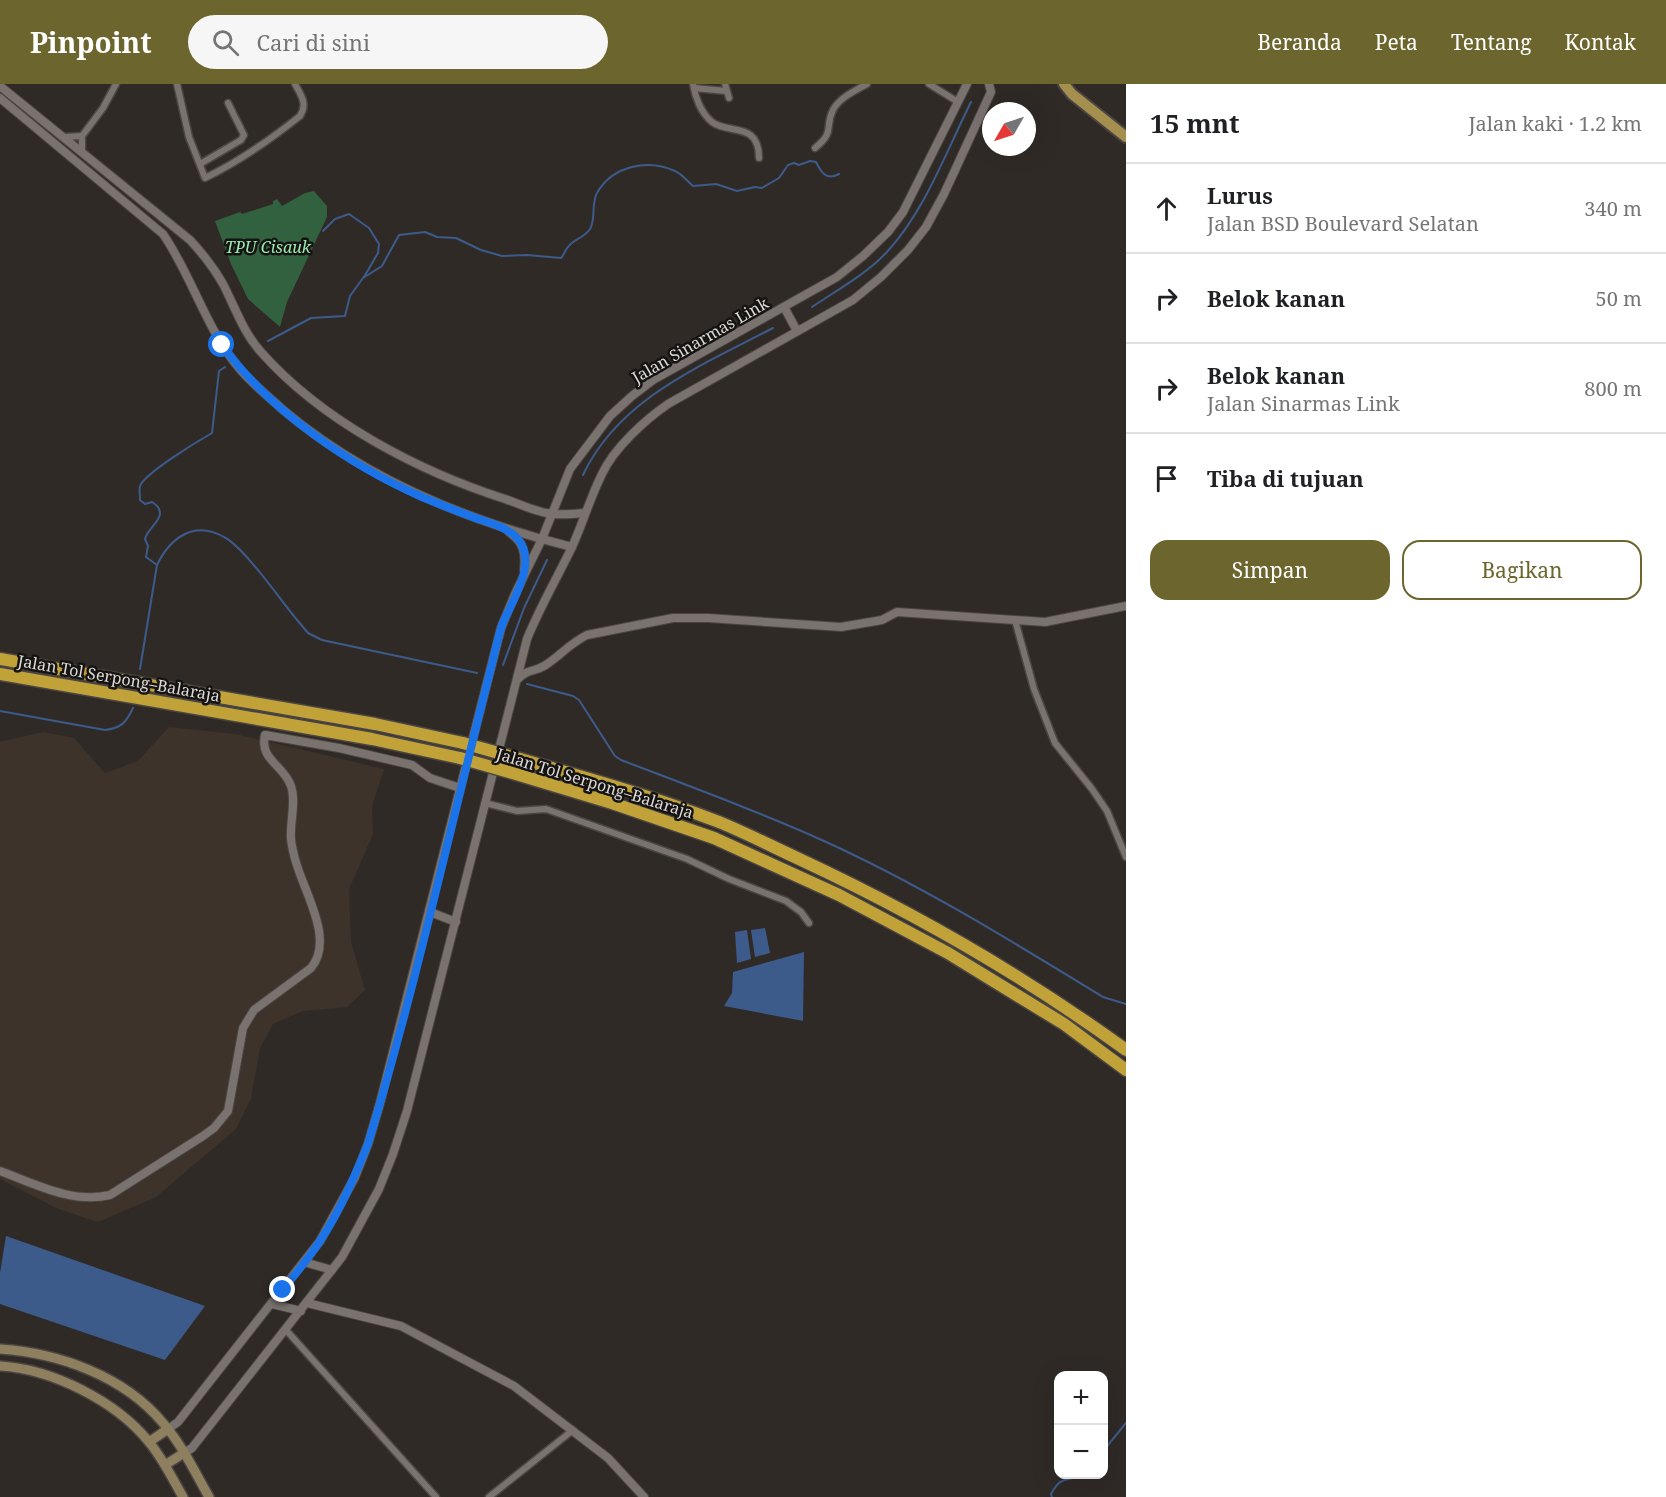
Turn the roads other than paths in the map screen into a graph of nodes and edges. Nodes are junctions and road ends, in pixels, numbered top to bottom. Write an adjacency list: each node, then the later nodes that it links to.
1 (116, 84): 15 (street)
2 (177, 84): 22 (street)
3 (295, 84): 22 (street)
4 (867, 84): 18 (street)
5 (929, 84): 13 (street)
6 (967, 84): 13 (street, Jalan Sinarmas Link)
7 (989, 84): 25 (street)
8 (1064, 84): 17 (main road)
9 (0, 86): 16 (street)
10 (693, 86): 11 (street); 20 (street)
11 (727, 91)
12 (0, 98): 23 (street)
13 (958, 102): 24 (street, Jalan Sinarmas Link)
14 (228, 103): 22 (street)
15 (82, 136): 16 (street); 19 (street)
16 (65, 137): 19 (street)
17 (1126, 137)
18 (815, 148)
19 (82, 150): 21 (street)
20 (759, 158)
21 (98, 164): 23 (street); 27 (street)
22 (200, 164)
23 (91, 173): 28 (street)
24 (784, 307): 25 (street, Jalan Sinarmas Link); 27 (street, Jalan Sinarmas Link)
25 (797, 331): 26 (street)
26 (585, 513): 27 (street); 30 (street)
27 (552, 514): 29 (street, Jalan Sinarmas Link)
28 (497, 525): 29 (street); 31 (street)
29 (542, 539): 30 (street); 31 (street, Jalan Sinarmas Link)
30 (572, 547): 36 (street)
31 (523, 578): 37 (street, Jalan Sinarmas Link)
32 (1126, 606): 33 (street)
33 (1015, 620): 36 (street); 39 (street)
34 (0, 659): 43 (highway, Jalan Tol Serpong–Balaraja, bridge)
35 (0, 674): 44 (highway, Jalan Tol Serpong–Balaraja, bridge)
36 (516, 681): 38 (street)
37 (460, 788): 40 (street, Jalan Sinarmas Link); 45 (street)
38 (485, 803): 41 (street); 42 (street)
39 (1126, 856)
40 (430, 912): 41 (street); 46 (street, Jalan Sinarmas Link)
41 (456, 922): 47 (street)
42 (809, 923)
43 (1126, 1050)
44 (1126, 1070)
45 (0, 1171)
46 (304, 1262): 47 (street); 49 (street, Jalan Sinarmas Link)
47 (332, 1270): 48 (street)
48 (307, 1303): 50 (street); 55 (street)
49 (272, 1304): 50 (street); 54 (street, Jalan Sinarmas Link)
50 (301, 1311): 51 (street)
51 (286, 1330): 57 (street); 61 (street)
52 (0, 1349): 54 (main road)
53 (0, 1366): 56 (main road)
54 (168, 1429): 56 (main road); 57 (main road)
55 (573, 1430): 62 (street); 63 (street)
56 (149, 1442): 58 (main road)
57 (184, 1453): 58 (main road); 60 (main road)
58 (165, 1465): 59 (main road)
59 (183, 1497)
60 (209, 1497)
61 (436, 1497)
62 (489, 1497)
63 (644, 1497)

